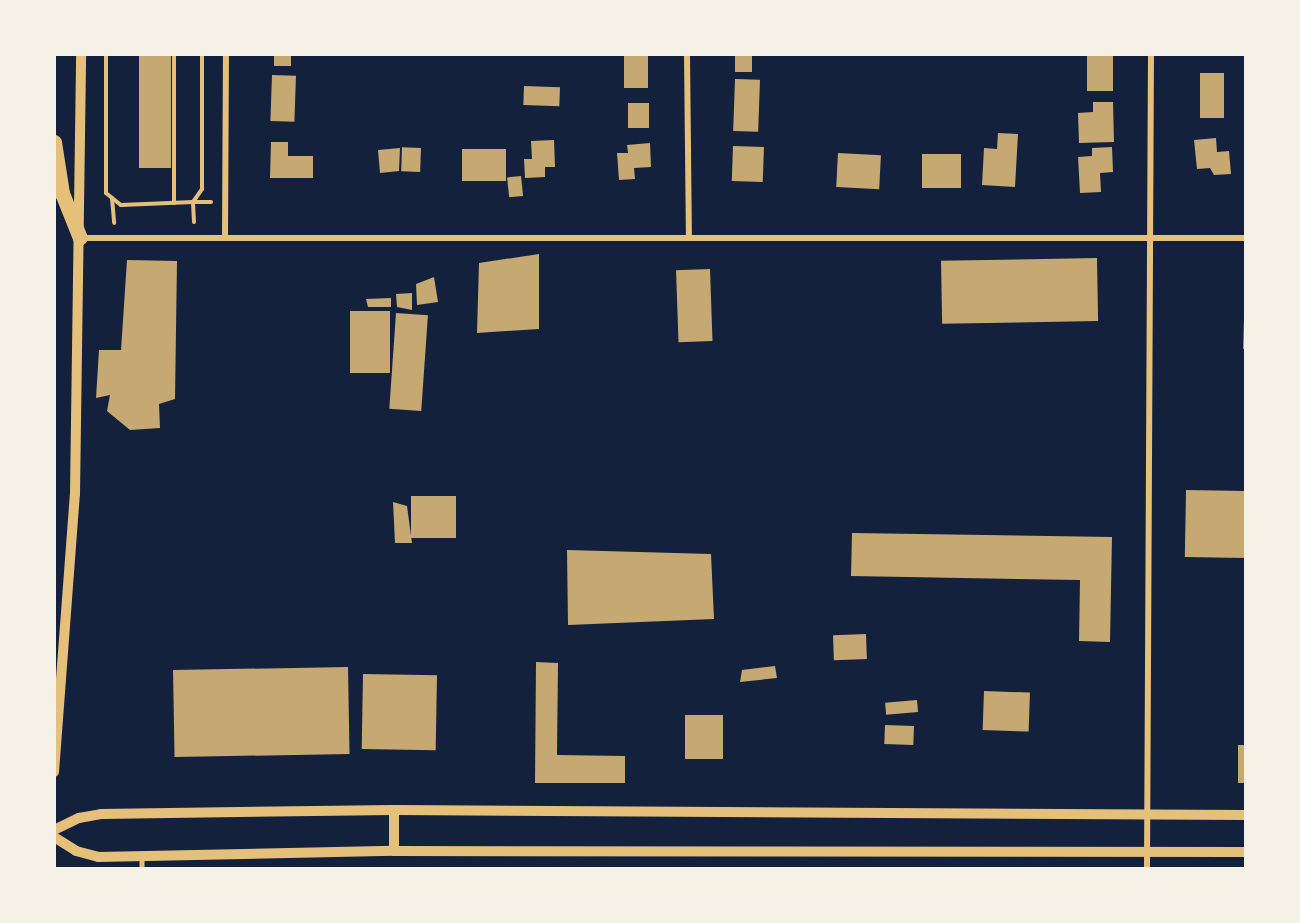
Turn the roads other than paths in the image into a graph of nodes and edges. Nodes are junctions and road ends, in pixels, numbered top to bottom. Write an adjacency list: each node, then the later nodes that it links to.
1 (81, 54): 6 (street)
2 (225, 54): 7 (street)
3 (687, 54): 8 (street)
4 (1151, 54): 9 (street)
5 (54, 142): 6 (main road)
6 (80, 238): 7 (street); 11 (street)
7 (225, 238): 8 (street)
8 (689, 238): 9 (street)
9 (1150, 238): 10 (street); 13 (street)
10 (1246, 238)
11 (54, 772)
12 (394, 810): 13 (street); 15 (street); 17 (street)
13 (1148, 814): 14 (street); 18 (street)
14 (1246, 815)
15 (54, 830)
16 (54, 837): 20 (street)
17 (394, 851): 18 (street); 20 (street)
18 (1147, 852): 19 (street); 22 (street)
19 (1246, 852)
20 (142, 856): 21 (lane)
21 (142, 869)
22 (1147, 869)

